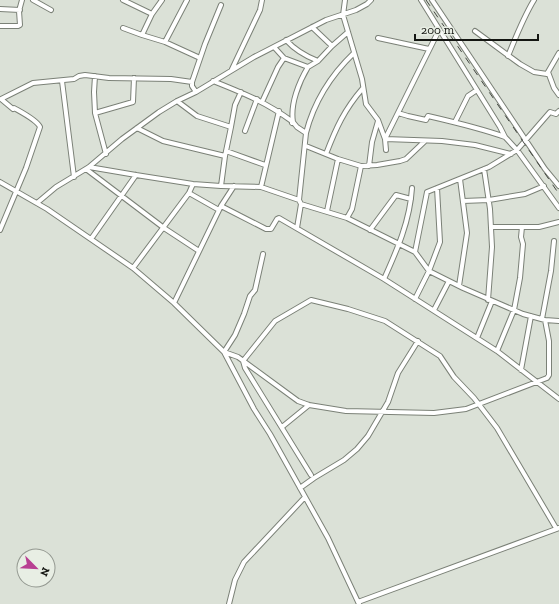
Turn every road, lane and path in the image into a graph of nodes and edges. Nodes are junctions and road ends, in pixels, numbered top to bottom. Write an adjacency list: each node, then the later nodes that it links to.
1 (22, 0): 14 (street)
2 (33, 0): 15 (street)
3 (123, 0): 16 (street)
4 (162, 0): 16 (street)
5 (187, 0): 27 (street)
6 (262, 0): 38 (street)
7 (345, 0): 17 (street)
8 (371, 0): 17 (street)
9 (421, 0): 21 (street)
10 (432, 0): 67 (street)
11 (534, 0): 33 (street)
12 (221, 5): 34 (street)
13 (0, 9): 14 (street)
14 (20, 10): 18 (street)
15 (51, 10)
16 (152, 14): 24 (street)
17 (344, 15): 19 (street); 23 (street)
18 (0, 26)
19 (312, 27): 26 (street); 28 (street)
20 (122, 28): 24 (street)
21 (439, 30): 30 (street); 46 (street)
22 (475, 31): 33 (street)
23 (348, 32): 28 (street); 31 (street)
24 (142, 35): 27 (street)
25 (378, 38): 30 (street)
26 (286, 40): 29 (street); 36 (street)
27 (166, 42): 34 (street)
28 (332, 46): 36 (street)
29 (274, 47): 35 (street); 38 (street)
30 (429, 49): 57 (street)
31 (354, 53): 45 (street); 64 (street)
32 (559, 53): 39 (street)
33 (508, 56): 39 (street)
34 (200, 58): 44 (street)
35 (284, 58): 37 (street); 53 (street)
36 (318, 61): 37 (street)
37 (308, 67): 59 (street)
38 (232, 69): 43 (street)
39 (548, 72): 49 (street)
40 (95, 76): 41 (street); 42 (street); 56 (street)
41 (134, 78): 44 (street); 56 (street)
42 (62, 81): 50 (street); 84 (street)
43 (213, 81): 47 (street); 48 (street)
44 (192, 82): 47 (street)
45 (363, 88): 58 (street); 74 (street)
46 (477, 90): 60 (street); 65 (street)
47 (196, 92): 52 (street)
48 (241, 92): 51 (street); 61 (street)
49 (559, 95)
50 (1, 99): 95 (street)
51 (256, 99): 53 (street); 63 (street)
52 (177, 101): 61 (street); 62 (street)
53 (262, 102): 54 (street)
54 (278, 111): 59 (street); 78 (street)
55 (558, 112): 67 (street)
56 (95, 113): 73 (street)
57 (398, 113): 60 (street); 66 (street)
58 (378, 120): 66 (street); 80 (street)
59 (292, 122): 64 (street)
60 (455, 122): 65 (street)
61 (231, 127): 72 (street)
62 (137, 128): 73 (street); 76 (street)
63 (245, 131)
64 (306, 133): 69 (street)
65 (505, 137): 71 (street)
66 (385, 139): 68 (street); 70 (street)
67 (526, 140): 71 (street); 87 (street)
68 (425, 141): 75 (street); 80 (street)
69 (306, 146): 74 (street); 101 (street)
70 (386, 150)
71 (517, 150): 75 (street); 91 (street)
72 (226, 151): 76 (street); 78 (street)
73 (106, 154): 81 (street)
74 (326, 154): 77 (street)
75 (511, 154): 82 (street)
76 (225, 156): 89 (street)
77 (338, 159): 79 (street); 105 (street)
78 (265, 165): 92 (street)
79 (361, 166): 80 (street); 106 (street)
80 (369, 166)
81 (88, 168): 83 (street); 84 (street); 97 (street)
82 (484, 169): 85 (street); 99 (street)
83 (136, 175): 88 (street); 97 (street)
84 (74, 176): 102 (street)
85 (460, 179): 94 (street); 100 (street)
86 (0, 182): 95 (street)
87 (558, 183)
88 (193, 184): 89 (street); 96 (street)
89 (221, 186): 90 (street)
90 (234, 186): 92 (street); 103 (street)
91 (544, 186): 99 (street); 104 (street)
92 (261, 187): 101 (street)
93 (412, 188): 98 (street)
94 (437, 188): 118 (street); 121 (street)
95 (17, 191): 102 (street); 112 (street)
96 (189, 193): 103 (street); 110 (street)
97 (121, 196): 110 (street); 114 (street)
98 (411, 198): 113 (street); 116 (street)
99 (489, 200): 100 (street); 108 (street)
100 (463, 201): 124 (street)
101 (300, 202): 105 (street); 111 (street)
102 (37, 203): 114 (street)
103 (220, 208): 111 (street); 117 (street)
104 (559, 208)
105 (327, 211): 106 (street)
106 (348, 218): 113 (street)
107 (559, 222): 109 (street)
108 (491, 227): 109 (street); 126 (street)
109 (522, 227): 129 (street)
110 (164, 228): 117 (street); 120 (street)
111 (297, 228): 122 (street)
112 (0, 230)
113 (370, 230): 116 (street)
114 (91, 239): 120 (street)
115 (554, 241): 131 (street)
116 (400, 244): 118 (street); 122 (street)
117 (199, 251): 127 (street)
118 (415, 252): 121 (street)
119 (264, 254): 136 (street)
120 (134, 268): 127 (street)
121 (430, 271): 123 (street); 125 (street)
122 (384, 279): 125 (street)
123 (449, 281): 124 (street); 128 (street)
124 (459, 286): 126 (street)
125 (415, 299): 128 (street)
126 (490, 300): 129 (street); 133 (street)
127 (174, 303): 136 (street)
128 (434, 310): 133 (street)
129 (514, 310): 130 (street); 135 (street)
130 (532, 316): 131 (street); 138 (street)
131 (544, 320): 132 (street); 139 (street)
132 (559, 321)
133 (477, 338): 135 (street)
134 (418, 341): 137 (street); 141 (street); 143 (street)
135 (497, 351): 138 (street)
136 (224, 352): 137 (street); 146 (street)
137 (243, 361): 142 (street); 144 (street)
138 (521, 370): 139 (street)
139 (537, 382): 140 (street); 141 (street)
140 (559, 399)
141 (479, 404): 143 (street); 148 (street)
142 (309, 405): 143 (street); 144 (street)
143 (382, 412): 146 (street)
144 (282, 426): 145 (street)
145 (311, 475)
146 (300, 488): 147 (street)
147 (305, 497): 149 (street); 150 (street)
148 (558, 528): 149 (street)
149 (358, 603)
150 (229, 604)

